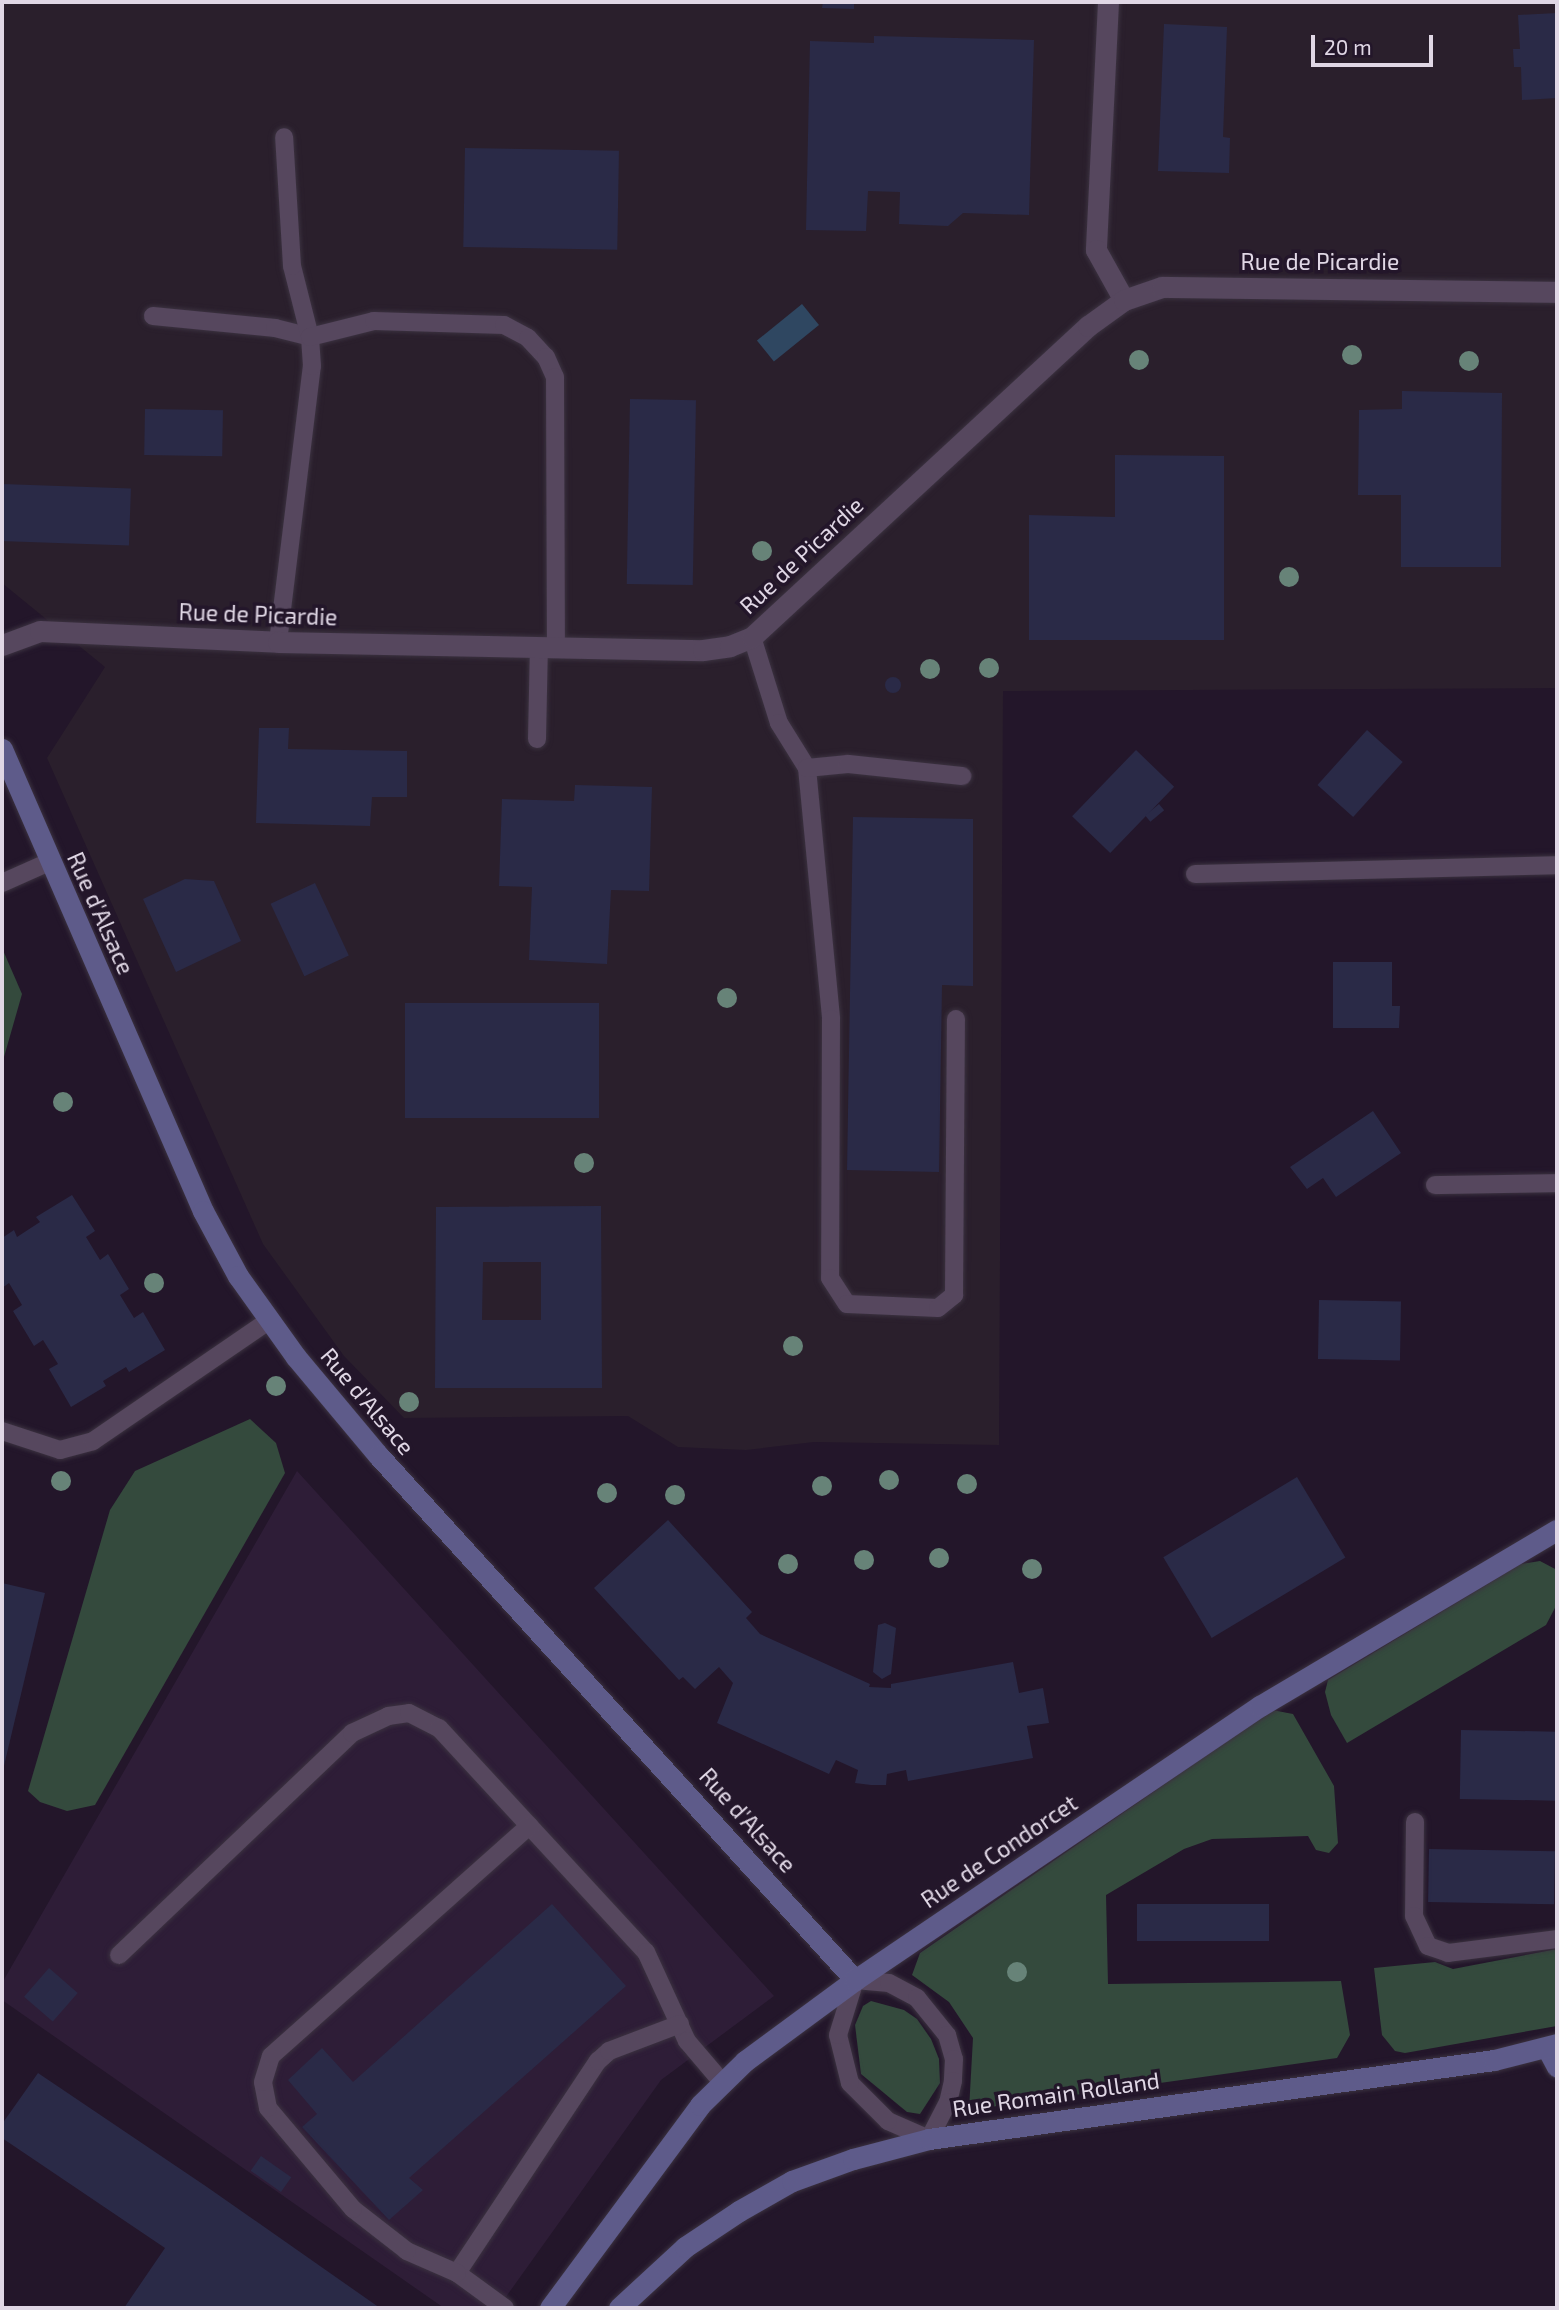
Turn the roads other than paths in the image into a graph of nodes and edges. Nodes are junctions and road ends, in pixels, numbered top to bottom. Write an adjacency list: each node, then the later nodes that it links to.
1 (1108, 2): 4 (street)
2 (284, 137): 6 (lane)
3 (1557, 292): 4 (street, Rue de Picardie)
4 (1124, 300): 7 (street, Rue de Picardie)
5 (153, 316): 6 (lane)
6 (310, 337): 8 (lane); 10 (lane)
7 (752, 637): 10 (street, Rue de Picardie); 13 (lane)
8 (278, 642): 9 (street, Rue de Picardie); 10 (street, Rue de Picardie)
9 (2, 645)
10 (548, 647): 11 (lane)
11 (537, 739)
12 (2, 748): 15 (street, Rue d'Alsace)
13 (807, 768): 14 (lane); 19 (lane)
14 (962, 776)
15 (50, 862): 18 (lane); 22 (street, Rue d'Alsace)
16 (1557, 865): 17 (lane)
17 (1195, 874)
18 (2, 883)
19 (956, 1019)
20 (1557, 1183): 21 (lane)
21 (1436, 1185)
22 (270, 1320): 23 (lane); 29 (street, Rue d'Alsace)
23 (2, 1431)
24 (1557, 1530): 29 (street, Rue de Condorcet)
25 (1415, 1822): 27 (lane)
26 (529, 1826): 28 (lane); 30 (lane); 35 (lane)
27 (1557, 1939)
28 (118, 1955)
29 (855, 1980): 33 (street, Rue de Condorcet); 34 (lane); 34 (lane)
30 (680, 2024): 33 (lane); 35 (lane)
31 (1552, 2046): 32 (street, Rue Romain Rolland); 34 (street, Rue Romain Rolland)
32 (1557, 2067)
33 (721, 2081): 37 (street, Rue de Condorcet)
34 (929, 2140): 38 (street, Rue Romain Rolland)
35 (457, 2273): 36 (lane)
36 (505, 2308)
37 (551, 2308)
38 (619, 2308)

